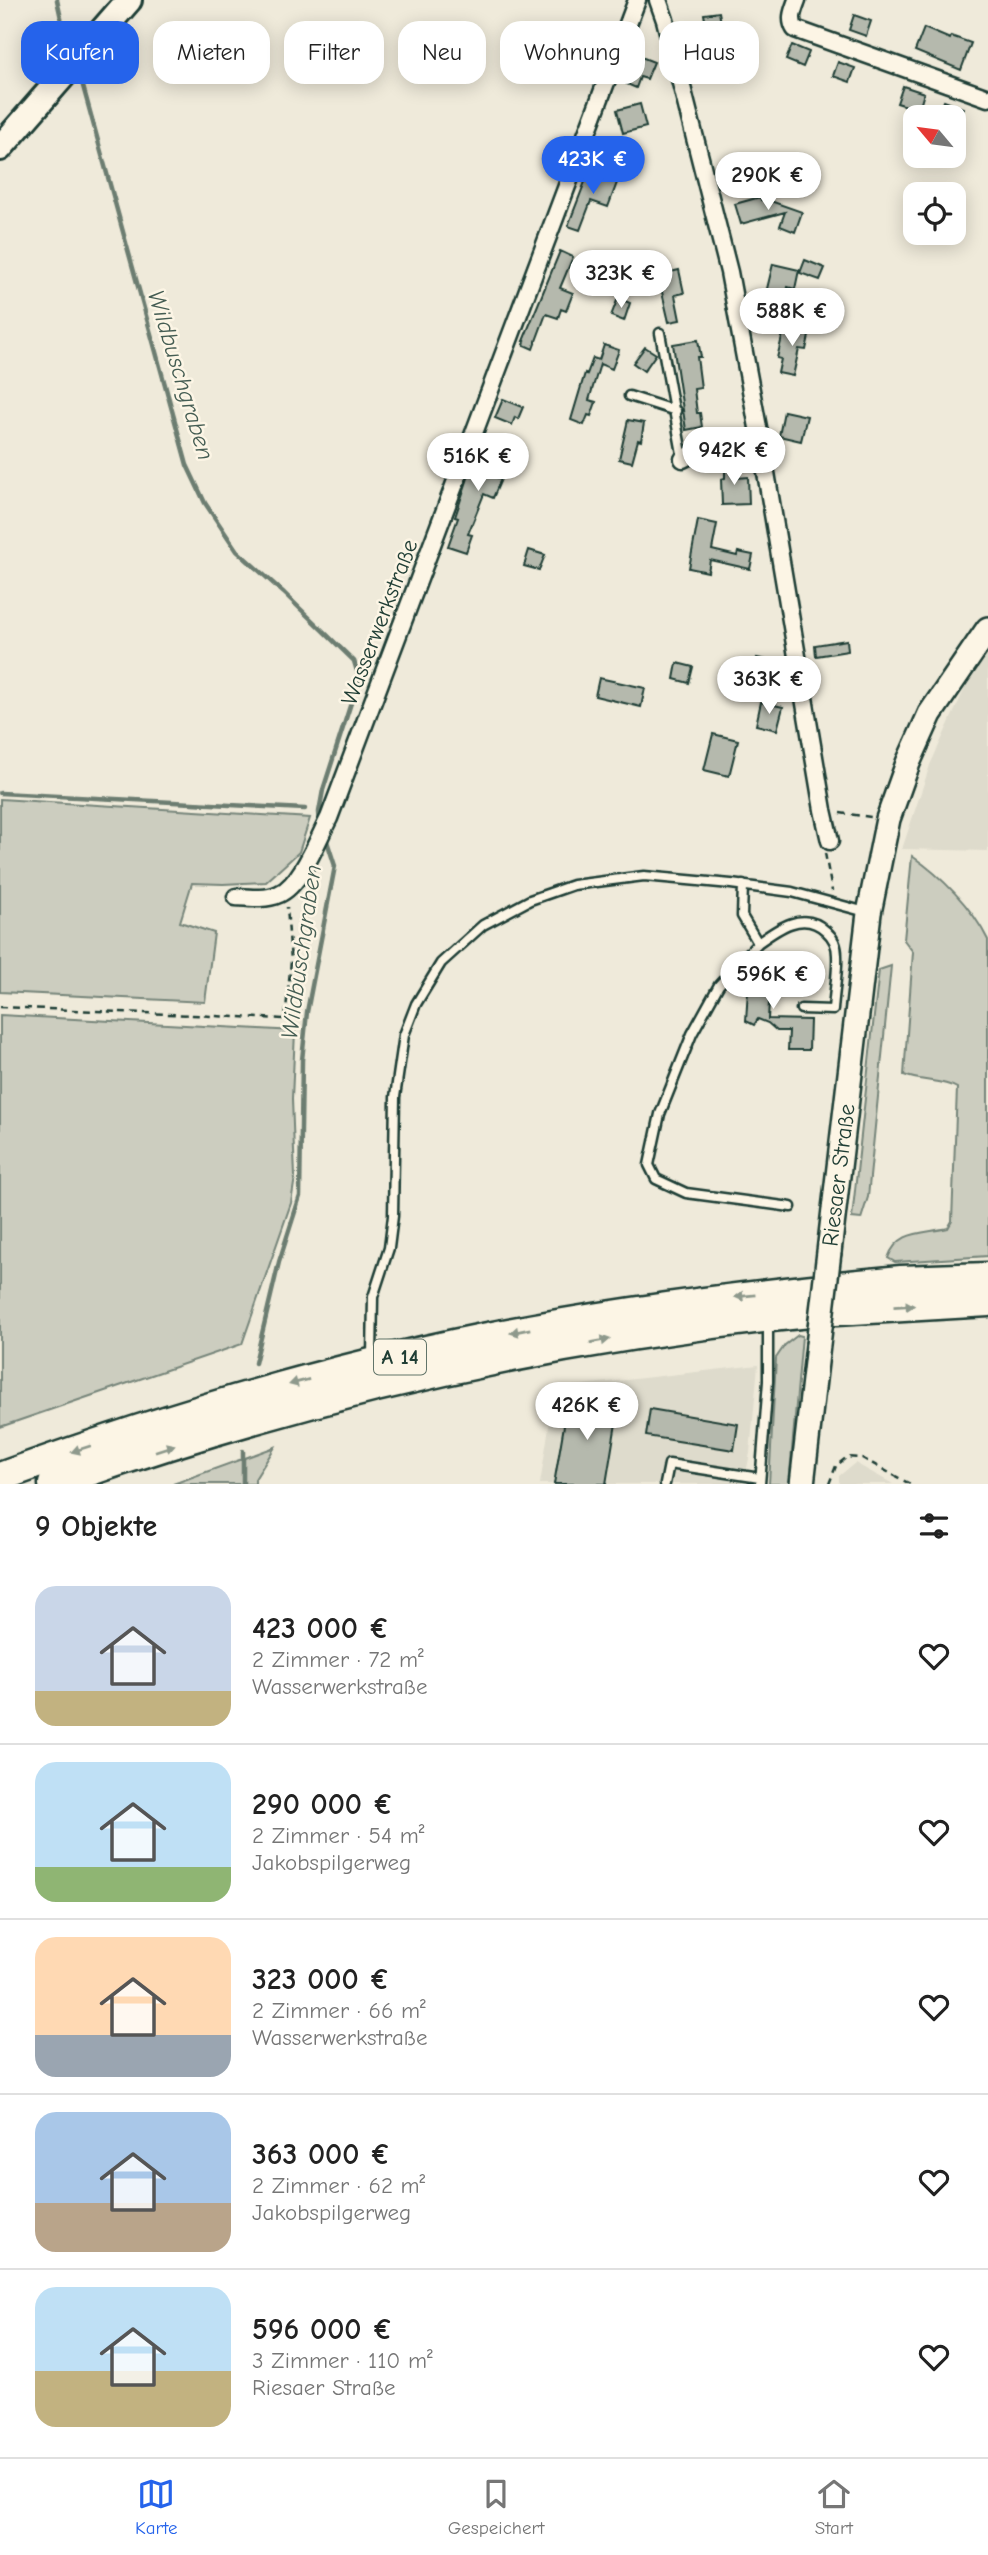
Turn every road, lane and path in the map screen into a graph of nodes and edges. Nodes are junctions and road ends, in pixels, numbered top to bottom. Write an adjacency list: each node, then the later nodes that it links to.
1 (129, 0): 6 (main road)
2 (638, 0): 17 (street, Wasserwerkstraße)
3 (657, 0): 10 (street)
4 (797, 0): 5 (street)
5 (988, 97)
6 (0, 148)
7 (660, 333): 9 (lane)
8 (629, 396): 9 (lane)
9 (676, 411): 11 (lane)
10 (762, 449): 11 (street); 13 (street)
11 (683, 459)
12 (988, 629): 14 (main road, Riesaer Straße)
13 (822, 810): 14 (path); 15 (street)
14 (888, 819): 20 (main road, Riesaer Straße)
15 (830, 841): 19 (path)
16 (743, 885): 19 (lane); 21 (lane); 29 (lane)
17 (288, 890): 18 (street); 22 (path)
18 (236, 897)
19 (833, 903): 20 (lane)
20 (869, 913): 34 (main road, Riesaer Straße, bridge)
21 (758, 943): 23 (lane); 24 (lane)
22 (0, 1007)
23 (801, 1009)
24 (791, 1208)
25 (988, 1277): 26 (highway, A 14)
26 (824, 1300): 27 (highway, A 14, one-way to 27); 28 (highway, A 14); 29 (highway, A 14, one-way to 29)
27 (988, 1302)
28 (768, 1317): 31 (lane); 32 (highway, A 14, one-way to 28)
29 (372, 1363): 30 (highway, A 14, one-way to 30)
30 (0, 1477)
31 (760, 1481): 33 (lane)
32 (53, 1484)
33 (665, 1484)
34 (802, 1484)
35 (829, 1484): 36 (path)
36 (910, 1484)

